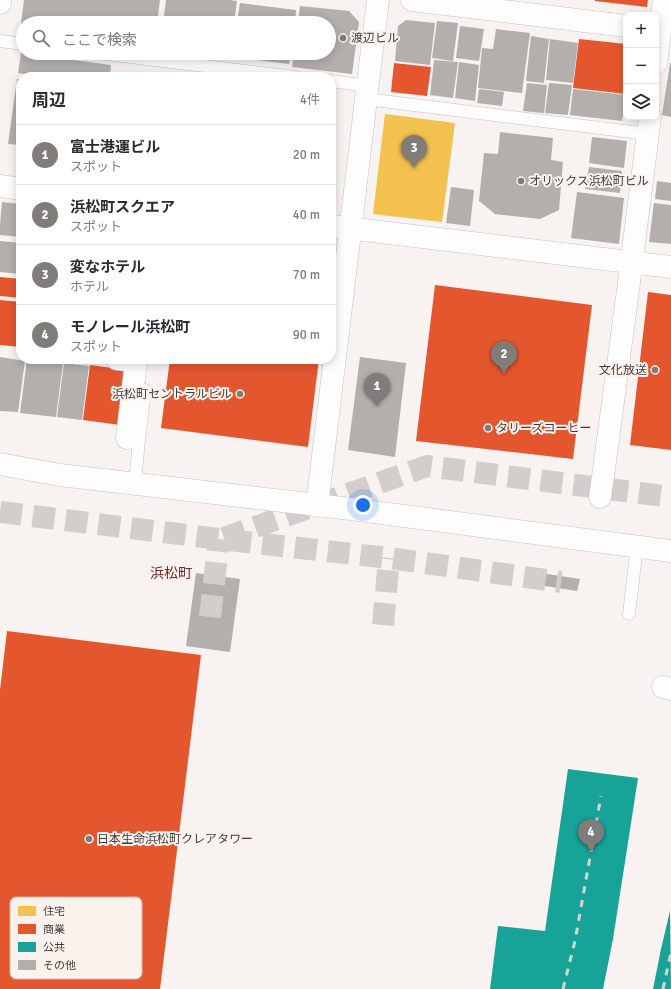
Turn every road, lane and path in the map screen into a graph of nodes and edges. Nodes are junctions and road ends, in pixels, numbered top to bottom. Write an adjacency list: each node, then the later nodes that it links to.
1 (0, 0): 5 (street)
2 (378, 0): 14 (street)
3 (412, 0): 6 (street)
4 (664, 0): 7 (street)
5 (0, 3)
6 (623, 26)
7 (662, 31): 10 (street)
8 (0, 41): 9 (lane)
9 (16, 43)
10 (659, 48)
11 (155, 60): 12 (lane)
12 (255, 72)
13 (336, 83): 14 (lane)
14 (366, 92): 15 (lane); 18 (street)
15 (648, 125): 19 (street)
16 (0, 186): 17 (street)
17 (16, 188)
18 (340, 227): 19 (street); 21 (street)
19 (632, 262): 20 (street); 30 (street)
20 (671, 267)
21 (336, 312)
22 (136, 364): 25 (street)
23 (331, 364): 31 (street)
24 (145, 390): 29 (lane)
25 (127, 438)
26 (0, 464): 27 (street)
27 (60, 475): 28 (street); 29 (street)
28 (0, 476)
29 (135, 484): 31 (street)
30 (600, 497)
31 (317, 506): 32 (street)
32 (637, 546): 33 (street); 34 (lane)
33 (671, 551)
34 (629, 614)

